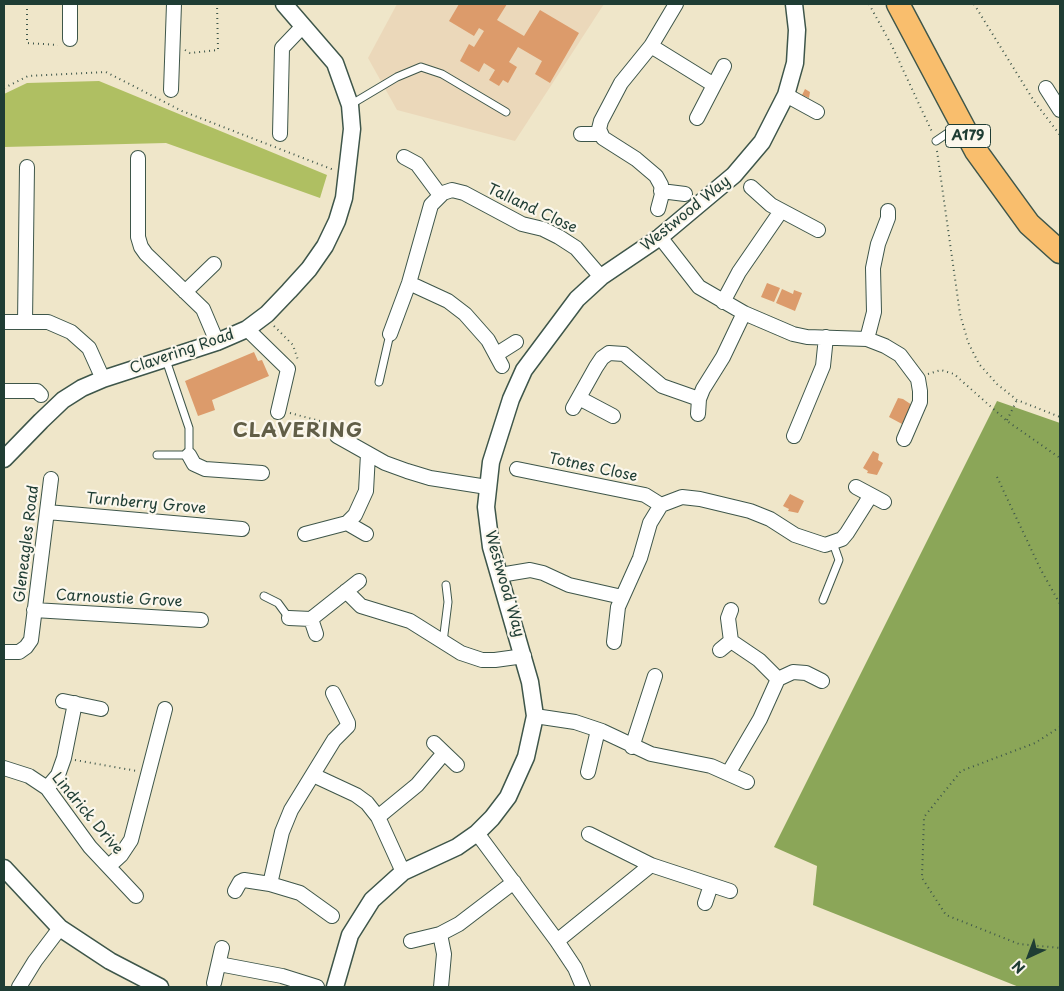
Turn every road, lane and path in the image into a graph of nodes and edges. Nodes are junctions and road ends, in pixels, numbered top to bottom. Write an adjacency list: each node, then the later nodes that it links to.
1 (27, 4): 14 (path)
2 (70, 4): 12 (street)
3 (174, 4): 13 (street)
4 (217, 4): 13 (path)
5 (284, 4): 11 (street, Clavering Road)
6 (676, 4): 15 (street)
7 (794, 4): 21 (street, Westwood Way)
8 (869, 4): 32 (path)
9 (898, 4): 27 (highway, A179)
10 (974, 4): 31 (path)
11 (302, 26): 22 (street, Clavering Road); 28 (street)
12 (70, 39)
13 (178, 44): 20 (street)
14 (57, 45)
15 (651, 46): 17 (street); 30 (street)
16 (724, 66): 17 (street)
17 (714, 85): 26 (street)
18 (4, 88): 36 (path)
19 (1046, 88): 23 (street)
20 (171, 90)
21 (786, 95): 25 (street); 45 (street, Westwood Way)
22 (350, 105): 24 (lane); 36 (street, Clavering Road)
23 (1060, 110)
24 (506, 112)
25 (818, 112)
26 (697, 118)
27 (961, 124): 32 (lane); 46 (highway, A179)
28 (280, 134)
29 (581, 134): 30 (street)
30 (600, 134): 38 (street)
31 (1060, 135)
32 (936, 141): 68 (path)
33 (404, 157): 40 (street)
34 (138, 158): 50 (street)
35 (27, 167): 54 (street)
36 (347, 176): 55 (street, Clavering Road)
37 (751, 187): 42 (street)
38 (661, 191): 39 (street); 41 (street)
39 (685, 194)
40 (440, 196): 48 (street, Talland Close); 49 (street)
41 (658, 209)
42 (781, 211): 44 (street); 51 (street)
43 (888, 211): 58 (street)
44 (818, 230)
45 (660, 237): 48 (street, Westwood Way); 51 (street)
46 (1060, 252)
47 (214, 264): 50 (street)
48 (601, 277): 86 (street, Westwood Way)
49 (409, 283): 56 (street); 60 (street)
50 (185, 292): 59 (street)
51 (723, 302): 52 (street)
52 (744, 314): 57 (street); 67 (street)
53 (4, 322): 54 (street)
54 (25, 322): 63 (street)
55 (247, 329): 59 (street, Clavering Road); 69 (street)
56 (390, 334): 64 (lane)
57 (826, 337): 58 (street); 75 (street)
58 (867, 339): 62 (street)
59 (217, 342): 61 (street, Clavering Road)
60 (516, 342)
61 (166, 360): 63 (street, Clavering Road); 79 (lane)
62 (918, 379): 73 (path); 76 (street)
63 (103, 380): 81 (street, Clavering Road)
64 (379, 382)
65 (4, 391): 66 (street)
66 (42, 395)
67 (699, 399): 70 (street); 71 (street)
68 (1017, 400): 72 (path); 73 (path)
69 (278, 412)
70 (698, 414)
71 (613, 416)
72 (1060, 417)
73 (1007, 421): 80 (path)
74 (337, 436): 77 (street)
75 (794, 436)
76 (904, 439)
77 (368, 454): 86 (street); 92 (street)
78 (157, 455): 79 (lane)
79 (189, 455): 83 (street)
80 (1060, 458)
81 (4, 460)
82 (516, 468): 90 (street, Totnes Close)
83 (262, 473)
84 (997, 477): 104 (path)
85 (51, 478): 91 (street, Gleneagles Road)
86 (487, 487): 97 (street, Westwood Way)
87 (856, 487): 88 (street)
88 (870, 494): 89 (street); 96 (street)
89 (884, 502)
90 (661, 505): 96 (street); 102 (street)
91 (47, 512): 93 (street, Turnberry Grove); 105 (street, Gleneagles Road)
92 (347, 523): 94 (street); 95 (street)
93 (242, 529)
94 (305, 534)
95 (366, 534)
96 (833, 543): 103 (lane)
97 (500, 575): 102 (street); 116 (street, Westwood Way)
98 (359, 581): 100 (street)
99 (446, 585): 112 (lane)
100 (346, 591): 108 (street); 112 (street)
101 (264, 596): 107 (lane)
102 (622, 597): 113 (street)
103 (823, 600)
104 (1060, 604)
105 (34, 610): 109 (street, Carnoustie Grove); 115 (street, Gleneagles Road)
106 (731, 610): 111 (street)
107 (289, 618): 108 (street)
108 (311, 619): 110 (street)
109 (201, 620)
110 (316, 634)
111 (731, 641): 114 (street); 118 (street)
112 (443, 642): 116 (street)
113 (614, 642)
114 (720, 650)
115 (4, 652)
116 (524, 656): 123 (street, Westwood Way)
117 (655, 676): 127 (street)
118 (778, 679): 119 (street); 134 (street)
119 (822, 681)
120 (333, 693): 135 (street)
121 (101, 709): 137 (street)
122 (166, 709): 142 (street)
123 (535, 716): 125 (street); 139 (street, Westwood Way)
124 (1060, 728): 158 (path)
125 (598, 730): 127 (street); 133 (street)
126 (434, 743): 128 (street)
127 (632, 747): 134 (street)
128 (444, 753): 130 (street); 138 (street)
129 (69, 758): 132 (path)
130 (457, 765)
131 (4, 768): 137 (street, Lindrick Drive)
132 (139, 771)
133 (588, 772)
134 (729, 772): 136 (street)
135 (312, 775): 138 (street); 146 (street)
136 (747, 782)
137 (47, 788): 142 (street, Lindrick Drive)
138 (378, 817): 144 (street)
139 (477, 833): 144 (street, Westwood Way); 145 (street)
140 (589, 834): 141 (street)
141 (651, 865): 147 (street); 156 (street)
142 (108, 866): 150 (street, Lindrick Drive)
143 (4, 868): 153 (street)
144 (403, 872): 164 (street, Westwood Way)
145 (514, 882): 154 (street); 156 (street)
146 (270, 884): 148 (street); 152 (street)
147 (711, 885): 149 (street); 151 (street)
148 (235, 891)
149 (730, 891)
150 (136, 896)
151 (705, 903)
152 (332, 916)
153 (60, 928): 161 (street); 162 (street)
154 (440, 934): 155 (street); 165 (street)
155 (411, 941)
156 (557, 941): 166 (street)
157 (222, 948): 159 (street)
158 (1060, 948)
159 (219, 964): 160 (street); 163 (street)
160 (214, 983)
161 (18, 987)
162 (160, 987)
163 (317, 987)
164 (335, 987)
165 (441, 987)
166 (583, 987)

